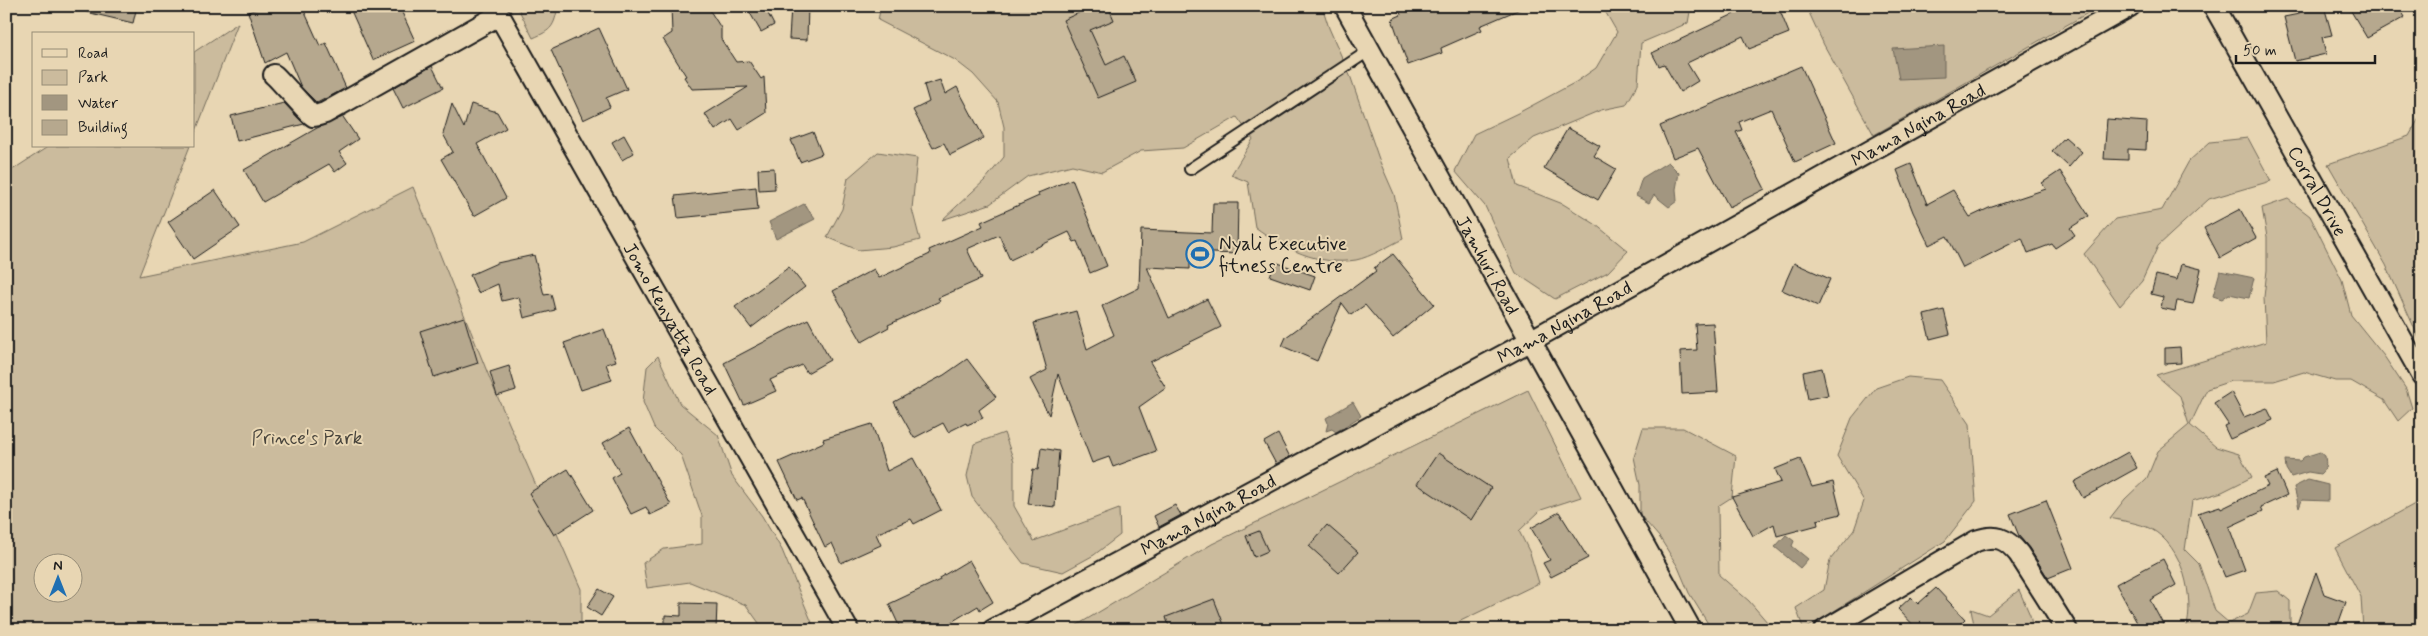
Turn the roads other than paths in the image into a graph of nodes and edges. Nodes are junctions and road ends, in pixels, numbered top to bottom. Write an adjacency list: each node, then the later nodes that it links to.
1 (1345, 6): 5 (street, Jamhuri Road)
2 (2130, 6): 8 (street, Mama Ngina Road)
3 (2214, 6): 9 (street, Corral Drive)
4 (496, 11): 6 (street); 10 (street, Jomo Kenyatta Road)
5 (1370, 50): 7 (lane); 8 (street, Jamhuri Road)
6 (274, 75)
7 (1190, 169)
8 (1530, 341): 11 (street, Mama Ngina Road); 12 (street, Jamhuri Road)
9 (2422, 375)
10 (848, 630)
11 (994, 630)
12 (1691, 630)
13 (1825, 630): 14 (street)
14 (2067, 630)

